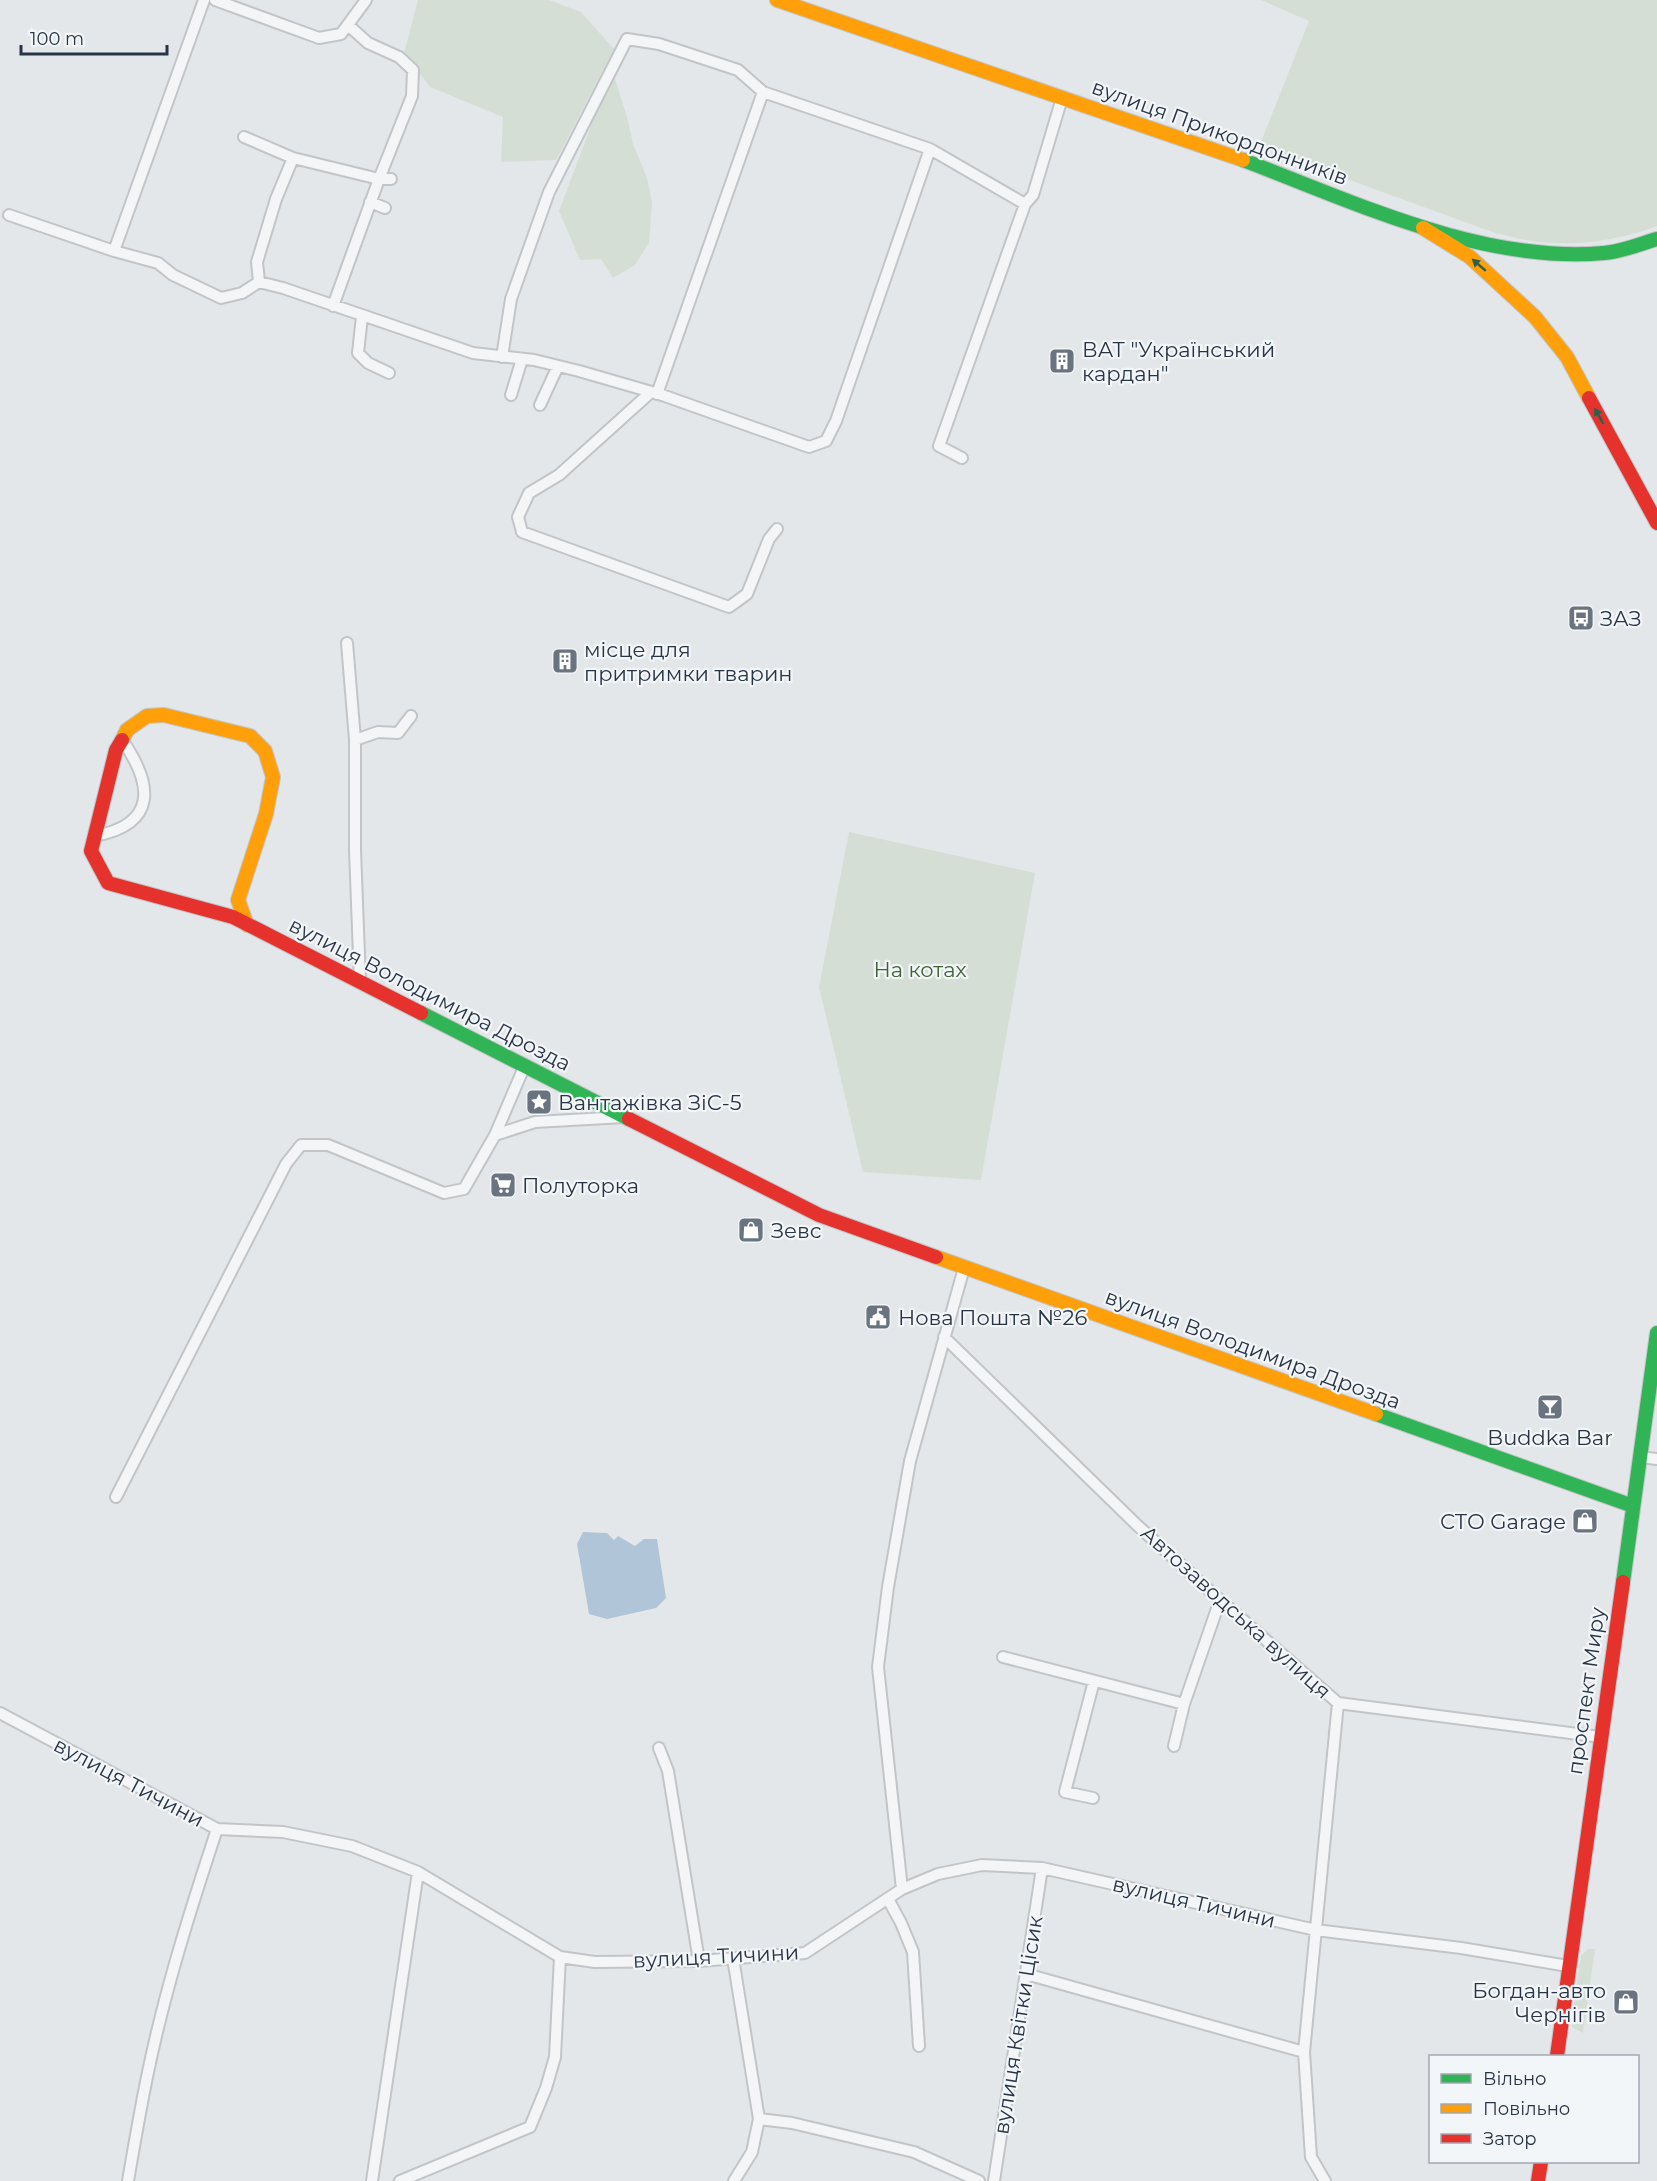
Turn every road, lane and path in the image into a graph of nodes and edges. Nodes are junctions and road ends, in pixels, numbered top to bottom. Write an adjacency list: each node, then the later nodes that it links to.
1 (204, 0): 19 (street)
2 (214, 0): 5 (street)
3 (366, 0): 5 (street)
4 (777, 0): 7 (street, вулиця Прикордонників)
5 (348, 25): 11 (street)
6 (763, 92): 9 (street); 23 (street); 27 (street)
7 (1062, 98): 14 (street); 17 (street, вулиця Прикордонників)
8 (244, 137): 10 (street)
9 (930, 149): 14 (street); 27 (street)
10 (293, 158): 11 (street); 20 (street)
11 (379, 179): 12 (street); 13 (street)
12 (391, 179)
13 (370, 202): 15 (street); 21 (street)
14 (1025, 204): 30 (street)
15 (385, 208)
16 (9, 215): 19 (street)
17 (1423, 228): 18 (street, вулиця Прикордонників); 31 (street, one-way to 17)
18 (1657, 238)
19 (114, 251): 20 (street)
20 (259, 282): 21 (street)
21 (333, 306): 22 (street)
22 (362, 316): 23 (street); 26 (street)
23 (502, 357): 24 (street)
24 (522, 359): 25 (street); 28 (street)
25 (558, 366): 27 (street); 29 (street)
26 (389, 373)
27 (654, 393): 32 (street)
28 (511, 395)
29 (540, 405)
30 (962, 458)
31 (1657, 523)
32 (777, 529)
33 (347, 643): 36 (street)
34 (411, 716): 36 (street)
35 (122, 740): 37 (street, вулиця Володимира Дрозда); 37 (street); 38 (street, вулиця Володимира Дрозда)
36 (355, 740): 41 (street)
37 (95, 836): 39 (street, вулиця Володимира Дрозда)
38 (238, 900): 39 (street); 40 (street)
39 (219, 914): 40 (street, вулиця Володимира Дрозда)
40 (248, 924): 41 (street, вулиця Володимира Дрозда)
41 (360, 982): 42 (street, вулиця Володимира Дрозда)
42 (525, 1065): 43 (street, вулиця Володимира Дрозда); 44 (street)
43 (626, 1117): 44 (street); 45 (street, вулиця Володимира Дрозда)
44 (495, 1135): 50 (street)
45 (964, 1268): 47 (street); 51 (street, вулиця Володимира Дрозда)
46 (1657, 1332): 48 (street, проспект Миру)
47 (944, 1337): 52 (street, Автозаводська вулиця); 65 (street)
48 (1640, 1457): 49 (street); 51 (street, проспект Миру)
49 (1657, 1459)
50 (116, 1497)
51 (1633, 1506): 58 (street, проспект Миру)
52 (1220, 1600): 55 (street, Автозаводська вулиця); 56 (street)
53 (1003, 1658): 54 (street)
54 (1094, 1681): 56 (street); 61 (street)
55 (1338, 1703): 58 (street, Автозаводська вулиця); 67 (street)
56 (1184, 1704): 59 (street)
57 (0, 1713): 62 (street, вулиця Тичини)
58 (1600, 1737): 71 (street, проспект Миру)
59 (1174, 1746)
60 (659, 1748): 70 (street)
61 (1093, 1798)
62 (217, 1829): 64 (street, вулиця Тичини); 78 (street)
63 (1042, 1868): 65 (street, вулиця Тичини); 67 (street, вулиця Тичини); 72 (street, вулиця Квітки Цісик)
64 (418, 1872): 68 (street, вулиця Тичини); 79 (street)
65 (903, 1889): 66 (street, вулиця Тичини)
66 (888, 1899): 69 (street, вулиця Тичини); 73 (street)
67 (1316, 1930): 71 (street, вулиця Тичини); 74 (street)
68 (560, 1957): 70 (street, вулиця Тичини); 80 (street)
69 (733, 1959): 70 (street, вулиця Тичини); 76 (street)
70 (699, 1962)
71 (1568, 1966): 75 (street, проспект Миру)
72 (1026, 1974): 74 (street); 83 (street, вулиця Квітки Цісик)
73 (919, 2046)
74 (1304, 2052): 84 (street)
75 (1557, 2055)
76 (759, 2119): 81 (street); 82 (street)
77 (1541, 2163): 85 (street)
78 (128, 2181)
79 (372, 2181)
80 (400, 2181)
81 (734, 2181)
82 (979, 2181)
83 (994, 2181)
84 (1325, 2181)
85 (1538, 2181)

